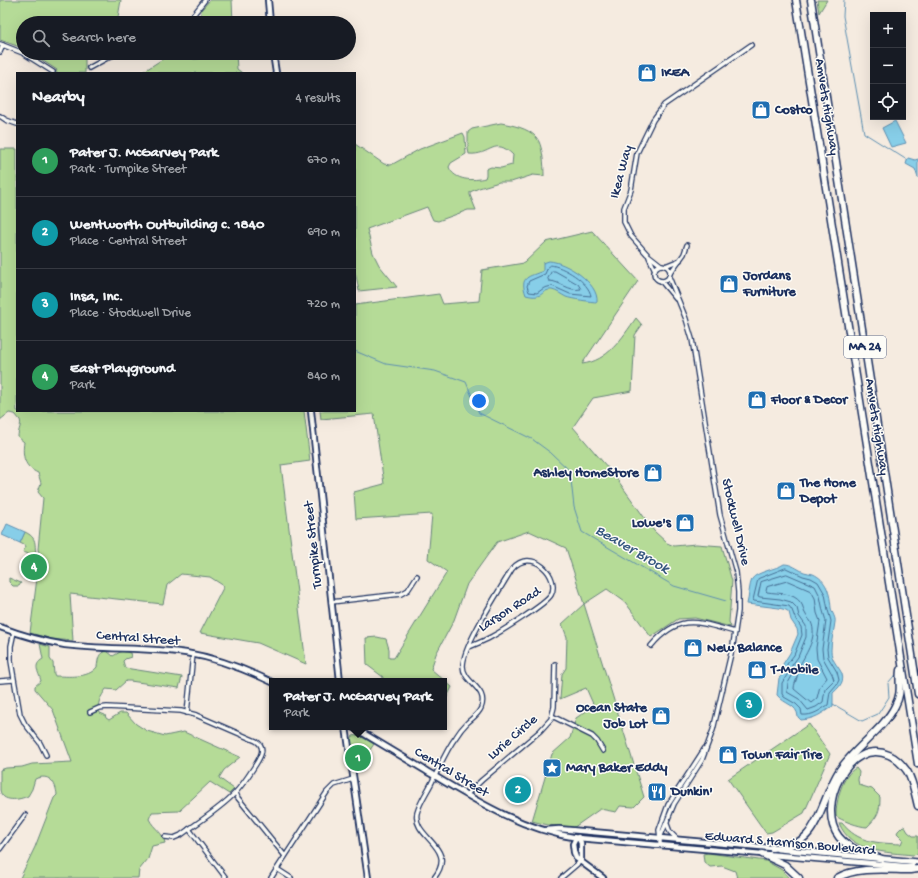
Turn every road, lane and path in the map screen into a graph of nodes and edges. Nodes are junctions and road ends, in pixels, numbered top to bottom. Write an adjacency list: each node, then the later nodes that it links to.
1 (197, 0): 6 (street)
2 (205, 0): 6 (street)
3 (268, 0): 8 (main road)
4 (796, 0): 38 (highway, Amvets Highway / MA 24)
5 (811, 0): 40 (highway, Amvets Highway / MA 24)
6 (201, 4): 7 (street)
7 (192, 16)
8 (269, 16)
9 (1, 44): 11 (street); 12 (street)
10 (751, 45): 22 (street, Ikea Way)
11 (16, 50)
12 (0, 52)
13 (34, 60): 17 (street)
14 (104, 60): 16 (street)
15 (275, 60): 18 (main road)
16 (89, 68)
17 (53, 72)
18 (276, 72)
19 (0, 116): 20 (street)
20 (16, 124)
21 (687, 245): 23 (street)
22 (647, 254): 24 (street, Ikea Way); 25 (street, Ikea Way)
23 (680, 260): 24 (street); 26 (street)
24 (663, 265): 25 (street); 26 (street)
25 (655, 270): 27 (street)
26 (669, 275): 27 (street); 28 (street, Stockwell Drive)
27 (661, 281): 28 (street, Stockwell Drive)
28 (678, 301): 34 (street, Stockwell Drive)
29 (311, 412): 31 (main road, Turnpike Street)
30 (417, 576): 31 (street)
31 (331, 602): 42 (main road, Turnpike Street)
32 (0, 627): 33 (main road, Central Street)
33 (14, 632): 37 (main road, Central Street); 43 (street)
34 (735, 632): 35 (street); 52 (street, Stockwell Drive)
35 (651, 646)
36 (469, 647): 36 (street, Larson Road); 56 (street, Larson Road)
37 (193, 654): 45 (main road, Central Street); 48 (street)
38 (901, 658): 55 (highway, Amvets Highway / MA 24); 71 (highway)
39 (555, 664): 49 (street, Lurie Circle)
40 (913, 664): 41 (highway); 46 (highway, Amvets Highway / MA 24)
41 (918, 673)
42 (340, 678)
43 (13, 680): 44 (street); 54 (street)
44 (0, 681)
45 (269, 681)
46 (918, 694)
47 (90, 712): 48 (street)
48 (187, 713): 58 (street)
49 (552, 716): 53 (street); 59 (street, Lurie Circle)
50 (346, 730): 57 (main road)
51 (358, 730): 56 (main road, Central Street)
52 (706, 747): 62 (street, Stockwell Drive); 68 (street, Stockwell Drive)
53 (603, 751)
54 (46, 755)
55 (918, 764)
56 (435, 776): 59 (main road, Central Street); 84 (street)
57 (353, 780): 74 (street); 83 (main road)
58 (236, 793): 63 (street); 74 (street)
59 (466, 795): 64 (main road, Central Street)
60 (918, 806): 75 (highway)
61 (25, 815): 72 (street)
62 (667, 822): 68 (street, Stockwell Drive); 69 (street)
63 (189, 829): 66 (street); 80 (street)
64 (542, 830): 65 (main road, Central Street); 67 (main road, Central Street)
65 (578, 832): 67 (main road); 68 (main road, Central Street)
66 (166, 837)
67 (578, 838): 70 (main road, Edward S Harrison Boulevard); 76 (main road); 76 (main road)
68 (660, 838): 69 (main road, Edward S Harrison Boulevard); 70 (street, Stockwell Drive)
69 (678, 840): 71 (main road, Edward S Harrison Boulevard)
70 (660, 845): 73 (main road, Edward S Harrison Boulevard)
71 (772, 848): 75 (main road, Edward S Harrison Boulevard)
72 (0, 849)
73 (762, 854): 78 (main road, Edward S Harrison Boulevard); 87 (highway)
74 (285, 856): 79 (street)
75 (882, 859): 77 (main road, Edward S Harrison Boulevard)
76 (581, 861): 85 (street); 86 (main road)
77 (918, 862)
78 (918, 868): 88 (highway)
79 (277, 869): 81 (street); 82 (street)
80 (226, 878)
81 (271, 878)
82 (290, 878)
83 (368, 878)
84 (434, 878)
85 (561, 878)
86 (603, 878)
87 (799, 878)
88 (837, 878)

